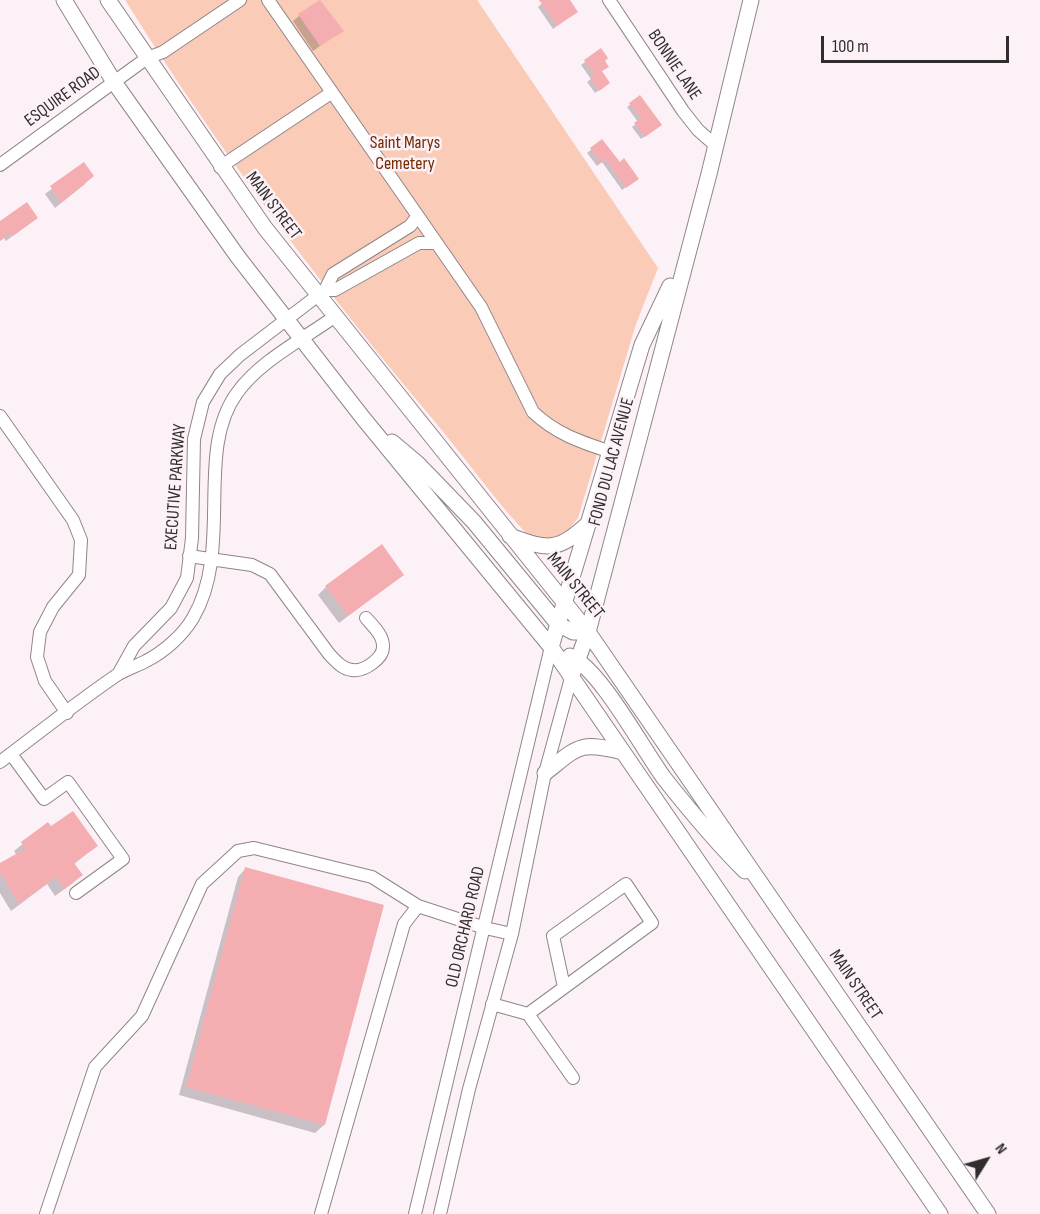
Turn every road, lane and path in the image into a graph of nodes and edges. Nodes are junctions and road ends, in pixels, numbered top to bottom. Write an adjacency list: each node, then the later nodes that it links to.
1 (64, 0): 8 (main road)
2 (108, 0): 7 (main road, MAIN STREET)
3 (240, 0): 7 (street, ESQUIRE ROAD)
4 (268, 0): 9 (street)
5 (609, 0): 10 (street, BONNIE LANE)
6 (751, 0): 10 (main road, FOND DU LAC AVENUE)
7 (147, 58): 8 (street, ESQUIRE ROAD); 12 (main road, MAIN STREET)
8 (114, 82): 11 (street, ESQUIRE ROAD); 18 (main road)
9 (332, 93): 12 (street); 13 (street)
10 (715, 145): 15 (main road, FOND DU LAC AVENUE)
11 (0, 165)
12 (220, 166): 16 (main road, MAIN STREET)
13 (417, 217): 14 (street); 16 (street)
14 (434, 243): 16 (street); 22 (street)
15 (686, 253): 22 (main road, FOND DU LAC AVENUE); 32 (main road, FOND DU LAC AVENUE)
16 (321, 293): 17 (main road, MAIN STREET); 18 (street, EXECUTIVE PARKWAY)
17 (333, 317): 19 (street, EXECUTIVE PARKWAY); 26 (main road, MAIN STREET)
18 (285, 320): 19 (main road); 23 (street, EXECUTIVE PARKWAY)
19 (302, 340): 21 (main road); 24 (street, EXECUTIVE PARKWAY)
20 (0, 416): 37 (street)
21 (363, 418): 31 (main road); 33 (main road)
22 (611, 452): 25 (main road, FOND DU LAC AVENUE)
23 (194, 455): 24 (street); 27 (street, EXECUTIVE PARKWAY)
24 (217, 456): 28 (street, EXECUTIVE PARKWAY)
25 (590, 522): 26 (main road); 29 (main road, FOND DU LAC AVENUE)
26 (510, 536): 29 (main road, MAIN STREET)
27 (189, 556): 28 (street); 35 (street, EXECUTIVE PARKWAY)
28 (212, 559): 30 (street); 35 (street, EXECUTIVE PARKWAY)
29 (565, 604): 31 (main road, FOND DU LAC AVENUE); 32 (main road, MAIN STREET)
30 (366, 618)
31 (558, 624): 32 (main road); 33 (main road, FOND DU LAC AVENUE)
32 (588, 632): 34 (main road, FOND DU LAC AVENUE); 43 (main road, MAIN STREET)
33 (551, 647): 34 (main road); 36 (main road); 45 (street, OLD ORCHARD ROAD)
34 (578, 660): 36 (main road, FOND DU LAC AVENUE); 43 (main road)
35 (119, 673): 37 (street, EXECUTIVE PARKWAY)
36 (571, 678): 38 (main road); 41 (street)
37 (68, 713): 39 (street, EXECUTIVE PARKWAY)
38 (622, 752): 41 (main road); 55 (main road)
39 (11, 754): 40 (street, EXECUTIVE PARKWAY); 42 (street)
40 (0, 762)
41 (545, 773): 46 (street)
42 (76, 893)
43 (771, 896): 56 (main road, MAIN STREET)
44 (417, 906): 45 (street); 51 (street); 52 (street)
45 (485, 928): 46 (street); 53 (street, OLD ORCHARD ROAD)
46 (512, 934): 48 (street)
47 (564, 987): 47 (street); 49 (street)
48 (492, 1004): 49 (street); 54 (street)
49 (528, 1014): 50 (street)
50 (573, 1078)
51 (46, 1214)
52 (321, 1214)
53 (415, 1214)
54 (441, 1214)
55 (940, 1214)
56 (988, 1214)

